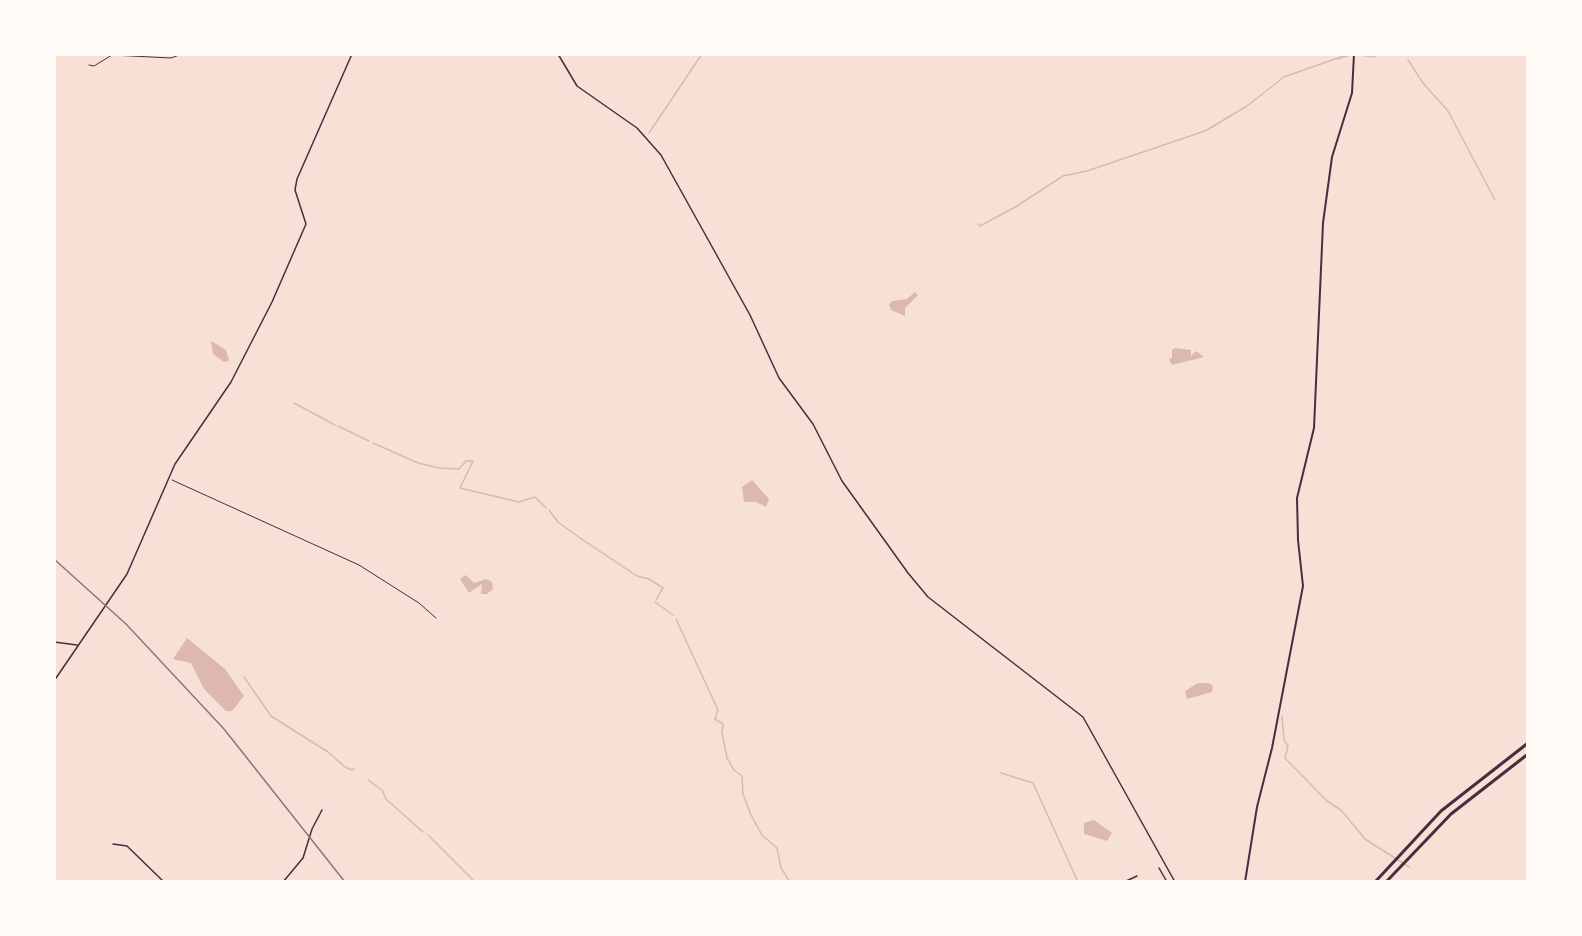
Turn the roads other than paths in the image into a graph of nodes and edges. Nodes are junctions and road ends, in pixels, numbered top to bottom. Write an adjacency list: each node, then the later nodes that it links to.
1 (352, 54): 5 (street)
2 (558, 54): 17 (street)
3 (1354, 54): 18 (main road)
4 (54, 642): 5 (street)
5 (78, 645): 6 (street)
6 (54, 681)
7 (1528, 743): 19 (highway)
8 (1528, 754): 20 (highway)
9 (322, 810): 13 (street)
10 (113, 844): 12 (street)
11 (1160, 868): 16 (street)
12 (164, 882)
13 (283, 882)
14 (1124, 882): 15 (street)
15 (1136, 882)
16 (1167, 882)
17 (1175, 882)
18 (1245, 882)
19 (1374, 882)
20 (1386, 882)

